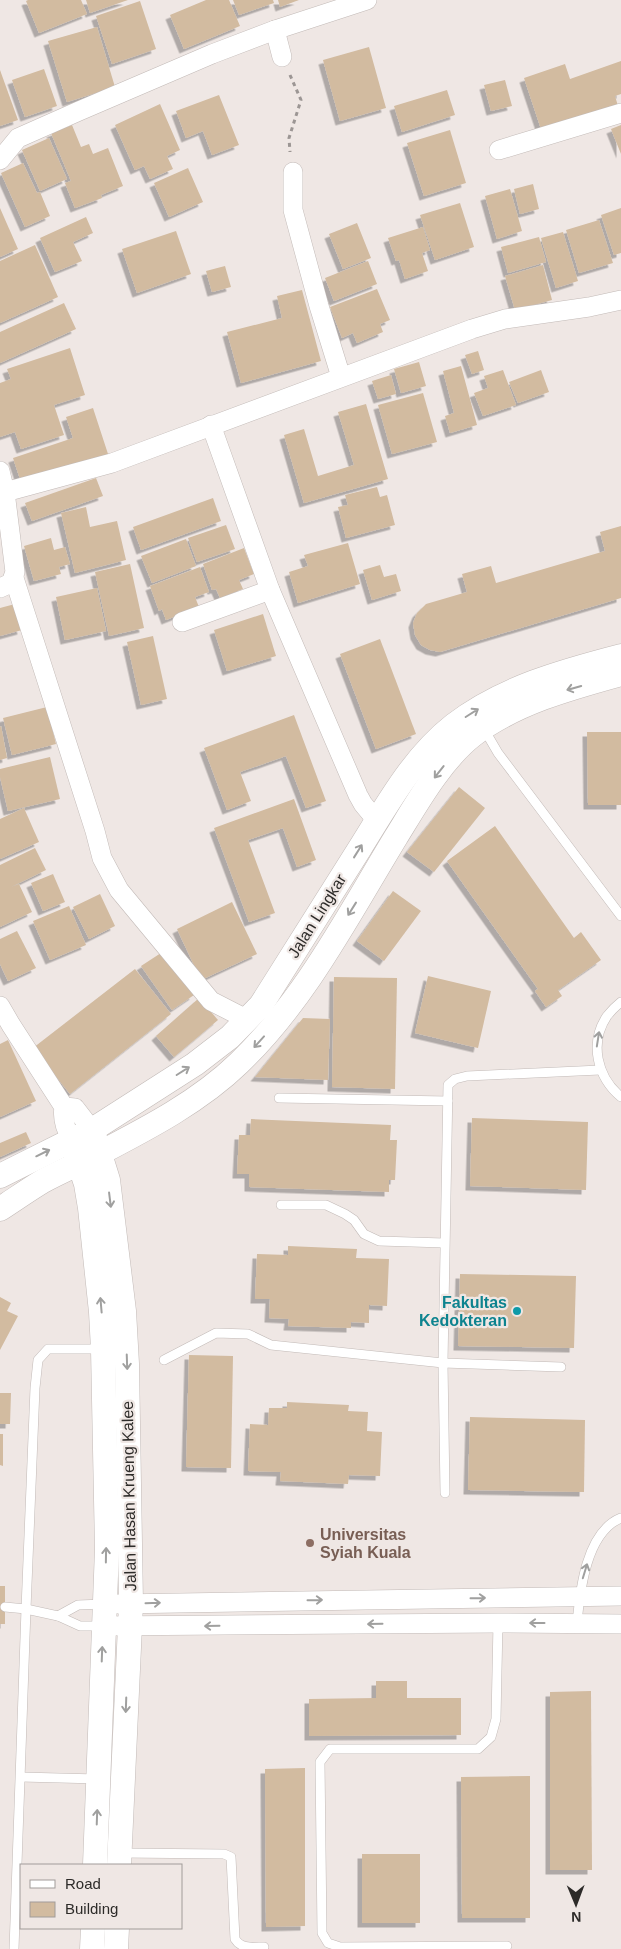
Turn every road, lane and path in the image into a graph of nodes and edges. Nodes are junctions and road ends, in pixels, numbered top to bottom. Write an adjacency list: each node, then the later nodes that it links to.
1 (367, 0): 2 (street)
2 (275, 30): 3 (street); 6 (street)
3 (282, 57): 7 (path)
4 (621, 114): 5 (street)
5 (500, 150)
6 (0, 160)
7 (293, 172): 9 (street)
8 (621, 300): 9 (street)
9 (340, 377): 10 (street)
10 (211, 425): 12 (street); 14 (street)
11 (0, 472): 12 (street)
12 (5, 492): 13 (street)
13 (7, 583): 23 (street)
14 (270, 590): 15 (street); 19 (street)
15 (182, 622)
16 (621, 656): 19 (street, Jalan Lingkar, one-way to 16)
17 (621, 674): 18 (street, one-way to 18)
18 (483, 728): 20 (lane); 29 (street, one-way to 29)
19 (378, 821): 23 (street, Jalan Lingkar, one-way to 19)
20 (621, 916)
21 (621, 1002): 24 (lane, one-way to 21)
22 (0, 1006): 28 (street)
23 (248, 1020): 28 (street, Jalan Lingkar, one-way to 23)
24 (600, 1070): 25 (lane); 27 (lane)
25 (621, 1097)
26 (279, 1098): 27 (lane)
27 (448, 1101): 34 (lane)
28 (82, 1134): 29 (street, Jalan Hasan Krueng Kalee); 30 (street, Jalan Hasan Krueng Kalee); 31 (street, Jalan Lingkar, one-way to 28)
29 (101, 1153): 30 (street); 43 (street, Jalan Hasan Krueng Kalee, one-way to 43)
30 (79, 1163): 33 (street); 35 (street, Jalan Hasan Krueng Kalee, one-way to 30)
31 (0, 1176)
32 (281, 1205): 34 (lane)
33 (0, 1209)
34 (444, 1243): 37 (lane)
35 (103, 1349): 45 (lane); 46 (street, Jalan Hasan Krueng Kalee, one-way to 35)
36 (164, 1360): 37 (lane)
37 (443, 1363): 38 (lane); 39 (lane)
38 (561, 1366)
39 (445, 1493)
40 (621, 1518): 42 (lane, one-way to 40)
41 (621, 1596): 42 (street)
42 (580, 1598): 43 (street, one-way to 42); 49 (lane)
43 (131, 1604): 46 (street); 51 (street, Jalan Hasan Krueng Kalee)
44 (5, 1607): 45 (lane)
45 (26, 1609): 47 (lane); 52 (lane)
46 (104, 1615): 47 (lane); 47 (lane); 51 (street); 53 (street, Jalan Hasan Krueng Kalee, one-way to 46)
47 (58, 1616)
48 (498, 1623): 49 (street, one-way to 48); 51 (street, one-way to 51); 58 (lane)
49 (576, 1623): 50 (street)
50 (621, 1624)
51 (130, 1628): 54 (street, Jalan Hasan Krueng Kalee, one-way to 54)
52 (21, 1777): 53 (lane); 55 (lane)
53 (98, 1779): 54 (street, Jalan Hasan Krueng Kalee, one-way to 53)
54 (107, 1857): 59 (lane)
55 (19, 1881): 60 (lane)
56 (92, 1929): 61 (street)
57 (117, 1929): 62 (street)
58 (507, 1946)
59 (264, 1947)
60 (14, 1949)
61 (92, 1949)
62 (116, 1949)

